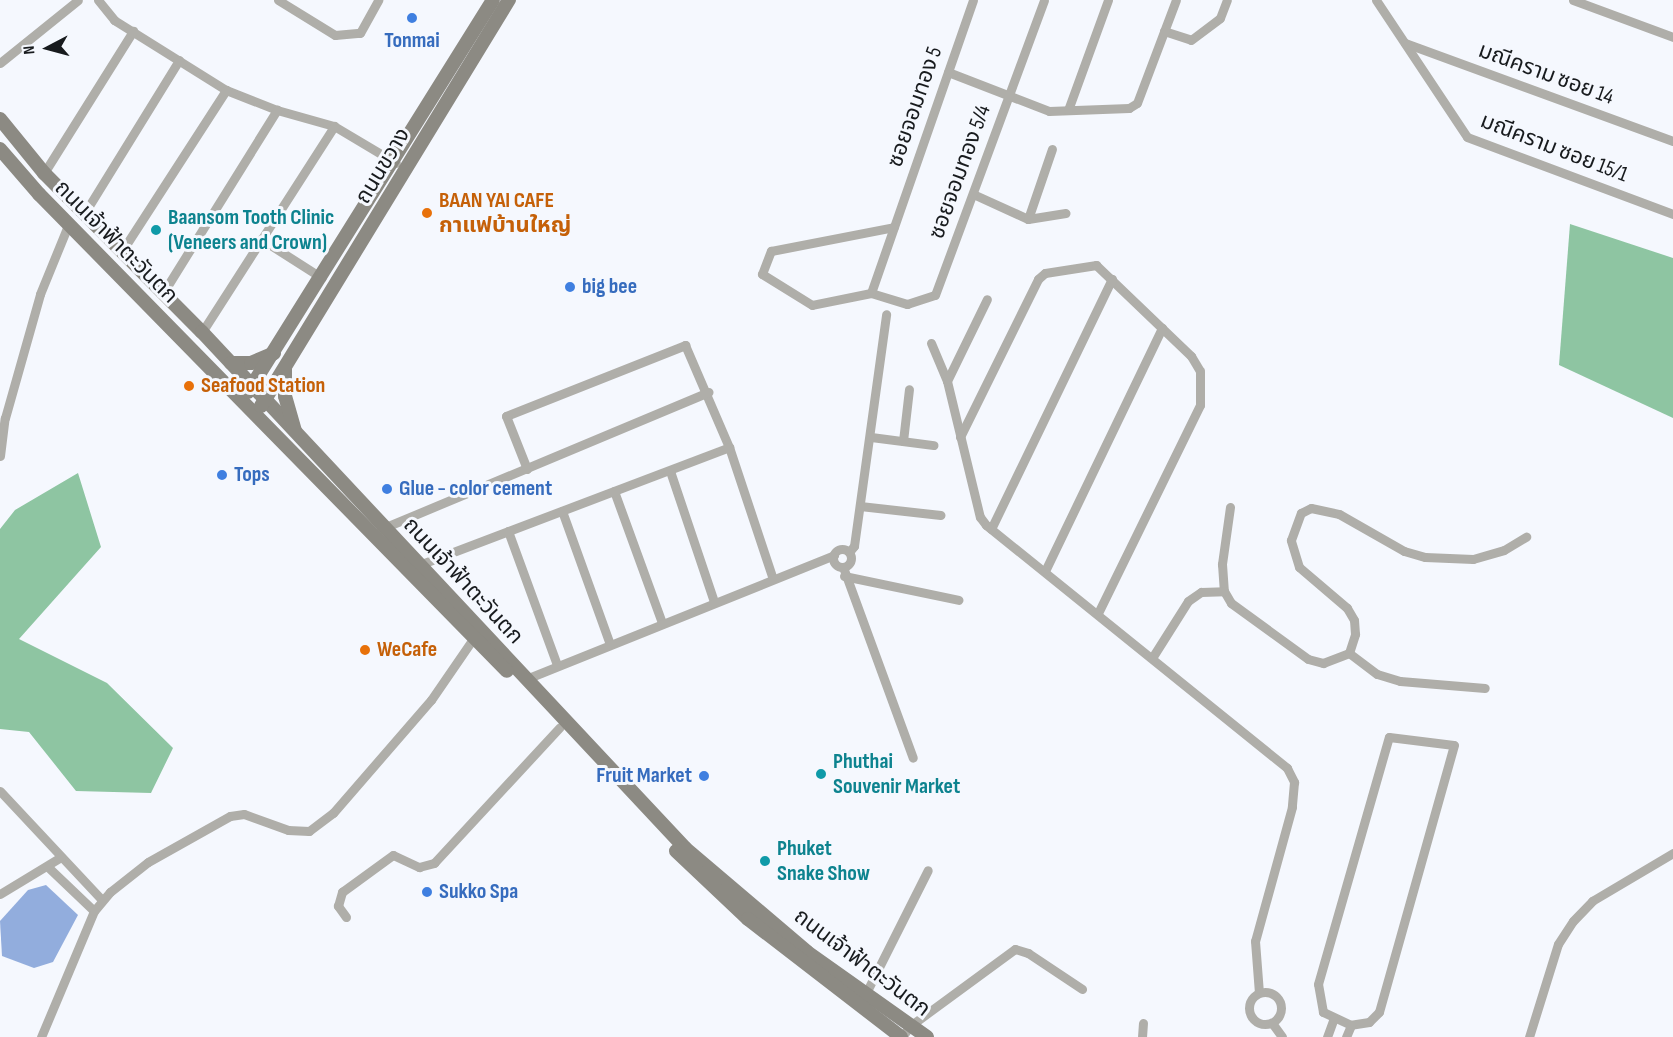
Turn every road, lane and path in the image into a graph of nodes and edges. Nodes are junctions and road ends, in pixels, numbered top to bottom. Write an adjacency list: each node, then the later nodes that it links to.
1 (78, 0): 19 (street)
2 (98, 0): 14 (street)
3 (278, 0): 4 (street)
4 (378, 0)
5 (494, 0): 30 (main road, ถนนขวาง)
6 (509, 0): 30 (main road, ถนนขวาง)
7 (973, 0): 20 (street, ซอยจอมทอง 5)
8 (1044, 0): 22 (street, ซอยจอมทอง 5/4)
9 (1108, 0): 24 (street)
10 (1176, 0): 15 (street)
11 (1227, 0): 15 (street)
12 (1573, 0): 16 (street)
13 (1379, 2): 17 (street, มณีคราม ซอย 15/1)
14 (133, 31): 18 (street); 31 (street)
15 (1164, 31): 24 (street)
16 (1673, 37)
17 (1405, 43): 27 (street, มณีคราม ซอย 14); 35 (street, มณีคราม ซอย 15/1)
18 (179, 60): 21 (street); 34 (street)
19 (0, 63)
20 (948, 72): 22 (street); 38 (street, ซอยจอมทอง 5)
21 (226, 90): 23 (street); 40 (street)
22 (1008, 97): 24 (street); 32 (street, ซอยจอมทอง 5/4)
23 (277, 110): 26 (street); 43 (street)
24 (1068, 110)
25 (0, 119): 31 (main road, ถนนเจ้าฟ้าตะวันตก)
26 (334, 126): 30 (street); 39 (street)
27 (1673, 141)
28 (0, 149): 37 (main road, ถนนเจ้าฟ้าตะวันตก)
29 (1052, 149): 36 (street)
30 (399, 166): 41 (main road, ถนนขวาง); 52 (main road, ถนนขวาง)
31 (44, 173): 34 (main road, ถนนเจ้าฟ้าตะวันตก)
32 (973, 194): 36 (street); 44 (street, ซอยจอมทอง 5/4)
33 (1066, 213): 36 (street)
34 (84, 214): 40 (main road, ถนนเจ้าฟ้าตะวันตก)
35 (1673, 214)
36 (1028, 219)
37 (69, 223): 57 (main road, ถนนเจ้าฟ้าตะวันตก); 66 (street)
38 (894, 227): 44 (street, ซอยจอมทอง 5); 44 (street)
39 (261, 239): 41 (street); 48 (street)
40 (122, 251): 43 (main road, ถนนเจ้าฟ้าตะวันตก)
41 (322, 278): 50 (main road, ถนนขวาง)
42 (1112, 279): 47 (street); 62 (street); 74 (street)
43 (163, 292): 48 (main road, ถนนเจ้าฟ้าตะวันตก)
44 (872, 293)
45 (987, 299): 53 (street)
46 (886, 314): 61 (street)
47 (1162, 328): 82 (street); 87 (street)
48 (202, 332): 51 (main road, ถนนเจ้าฟ้าตะวันตก)
49 (931, 343): 53 (street)
50 (276, 353): 51 (main road); 54 (main road, ถนนขวาง)
51 (231, 363): 54 (main road, ถนนเจ้าฟ้าตะวันตก)
52 (286, 366): 58 (main road, ถนนขวาง); 60 (main road)
53 (947, 381): 62 (street)
54 (253, 387): 57 (main road, ถนนขวาง); 58 (main road, ถนนเจ้าฟ้าตะวันตก)
55 (909, 389): 63 (street)
56 (708, 392): 65 (street); 67 (street); 67 (street)
57 (240, 400): 59 (main road, ถนนเจ้าฟ้าตะวันตก)
58 (265, 400): 59 (main road, ถนนขวาง); 60 (main road, ถนนเจ้าฟ้าตะวันตก)
59 (254, 414): 75 (main road, ถนนเจ้าฟ้าตะวันตก)
60 (296, 434): 75 (main road, ถนนเจ้าฟ้าตะวันตก)
61 (871, 436): 63 (street); 70 (street)
62 (960, 436): 74 (street)
63 (903, 441): 64 (street)
64 (933, 445)
65 (729, 447): 68 (street); 83 (street)
66 (0, 456)
67 (527, 469): 75 (street)
68 (670, 471): 69 (street); 86 (street)
69 (614, 491): 72 (street); 88 (street)
70 (860, 506): 73 (street); 78 (street)
71 (1230, 507): 84 (street)
72 (562, 511): 76 (street); 90 (street)
73 (940, 515)
74 (991, 529): 82 (street)
75 (378, 530): 80 (main road, ถนนเจ้าฟ้าตะวันตก); 89 (main road, ถนนเจ้าฟ้าตะวันตก)
76 (508, 531): 80 (street); 93 (street)
77 (1526, 537): 91 (street)
78 (849, 552): 79 (street); 81 (street)
79 (834, 555): 81 (street); 83 (street)
80 (419, 565): 94 (main road, ถนนเจ้าฟ้าตะวันตก)
81 (844, 571): 85 (street); 97 (street)
82 (1045, 571): 87 (street)
83 (772, 579): 86 (street)
84 (1224, 591): 91 (street); 92 (street)
85 (959, 600)
86 (714, 602): 88 (street)
87 (1098, 613): 92 (street)
88 (662, 623): 90 (street)
89 (473, 639): 96 (main road, ถนนเจ้าฟ้าตะวันตก); 104 (street)
90 (610, 644): 93 (street)
91 (1349, 653): 95 (street)
92 (1152, 658): 108 (street)
93 (557, 664): 94 (street)
94 (526, 679): 109 (main road, ถนนเจ้าฟ้าตะวันตก)
95 (1485, 688)
96 (560, 727): 106 (street); 109 (main road, ถนนเจ้าฟ้าตะวันตก)
97 (913, 758)
98 (0, 791): 100 (street)
99 (1673, 853): 121 (street)
100 (61, 857): 101 (street); 104 (street)
101 (49, 868): 103 (street); 105 (street)
102 (928, 870): 109 (street)
103 (0, 894)
104 (102, 900): 105 (street)
105 (94, 911): 115 (street)
106 (346, 917)
107 (1082, 990): 114 (street)
108 (1259, 993): 112 (street); 112 (street)
109 (862, 1000): 114 (main road, ถนนเจ้าฟ้าตะวันตก)
110 (1334, 1018): 113 (street); 113 (street); 119 (street)
111 (1143, 1023): 117 (street)
112 (1272, 1023): 118 (street)
113 (1351, 1025): 120 (street)
114 (904, 1033): 116 (main road, ถนนเจ้าฟ้าตะวันตก)
115 (41, 1037)
116 (927, 1037)
117 (1142, 1037)
118 (1282, 1037)
119 (1327, 1037)
120 (1346, 1037)
121 (1529, 1037)

